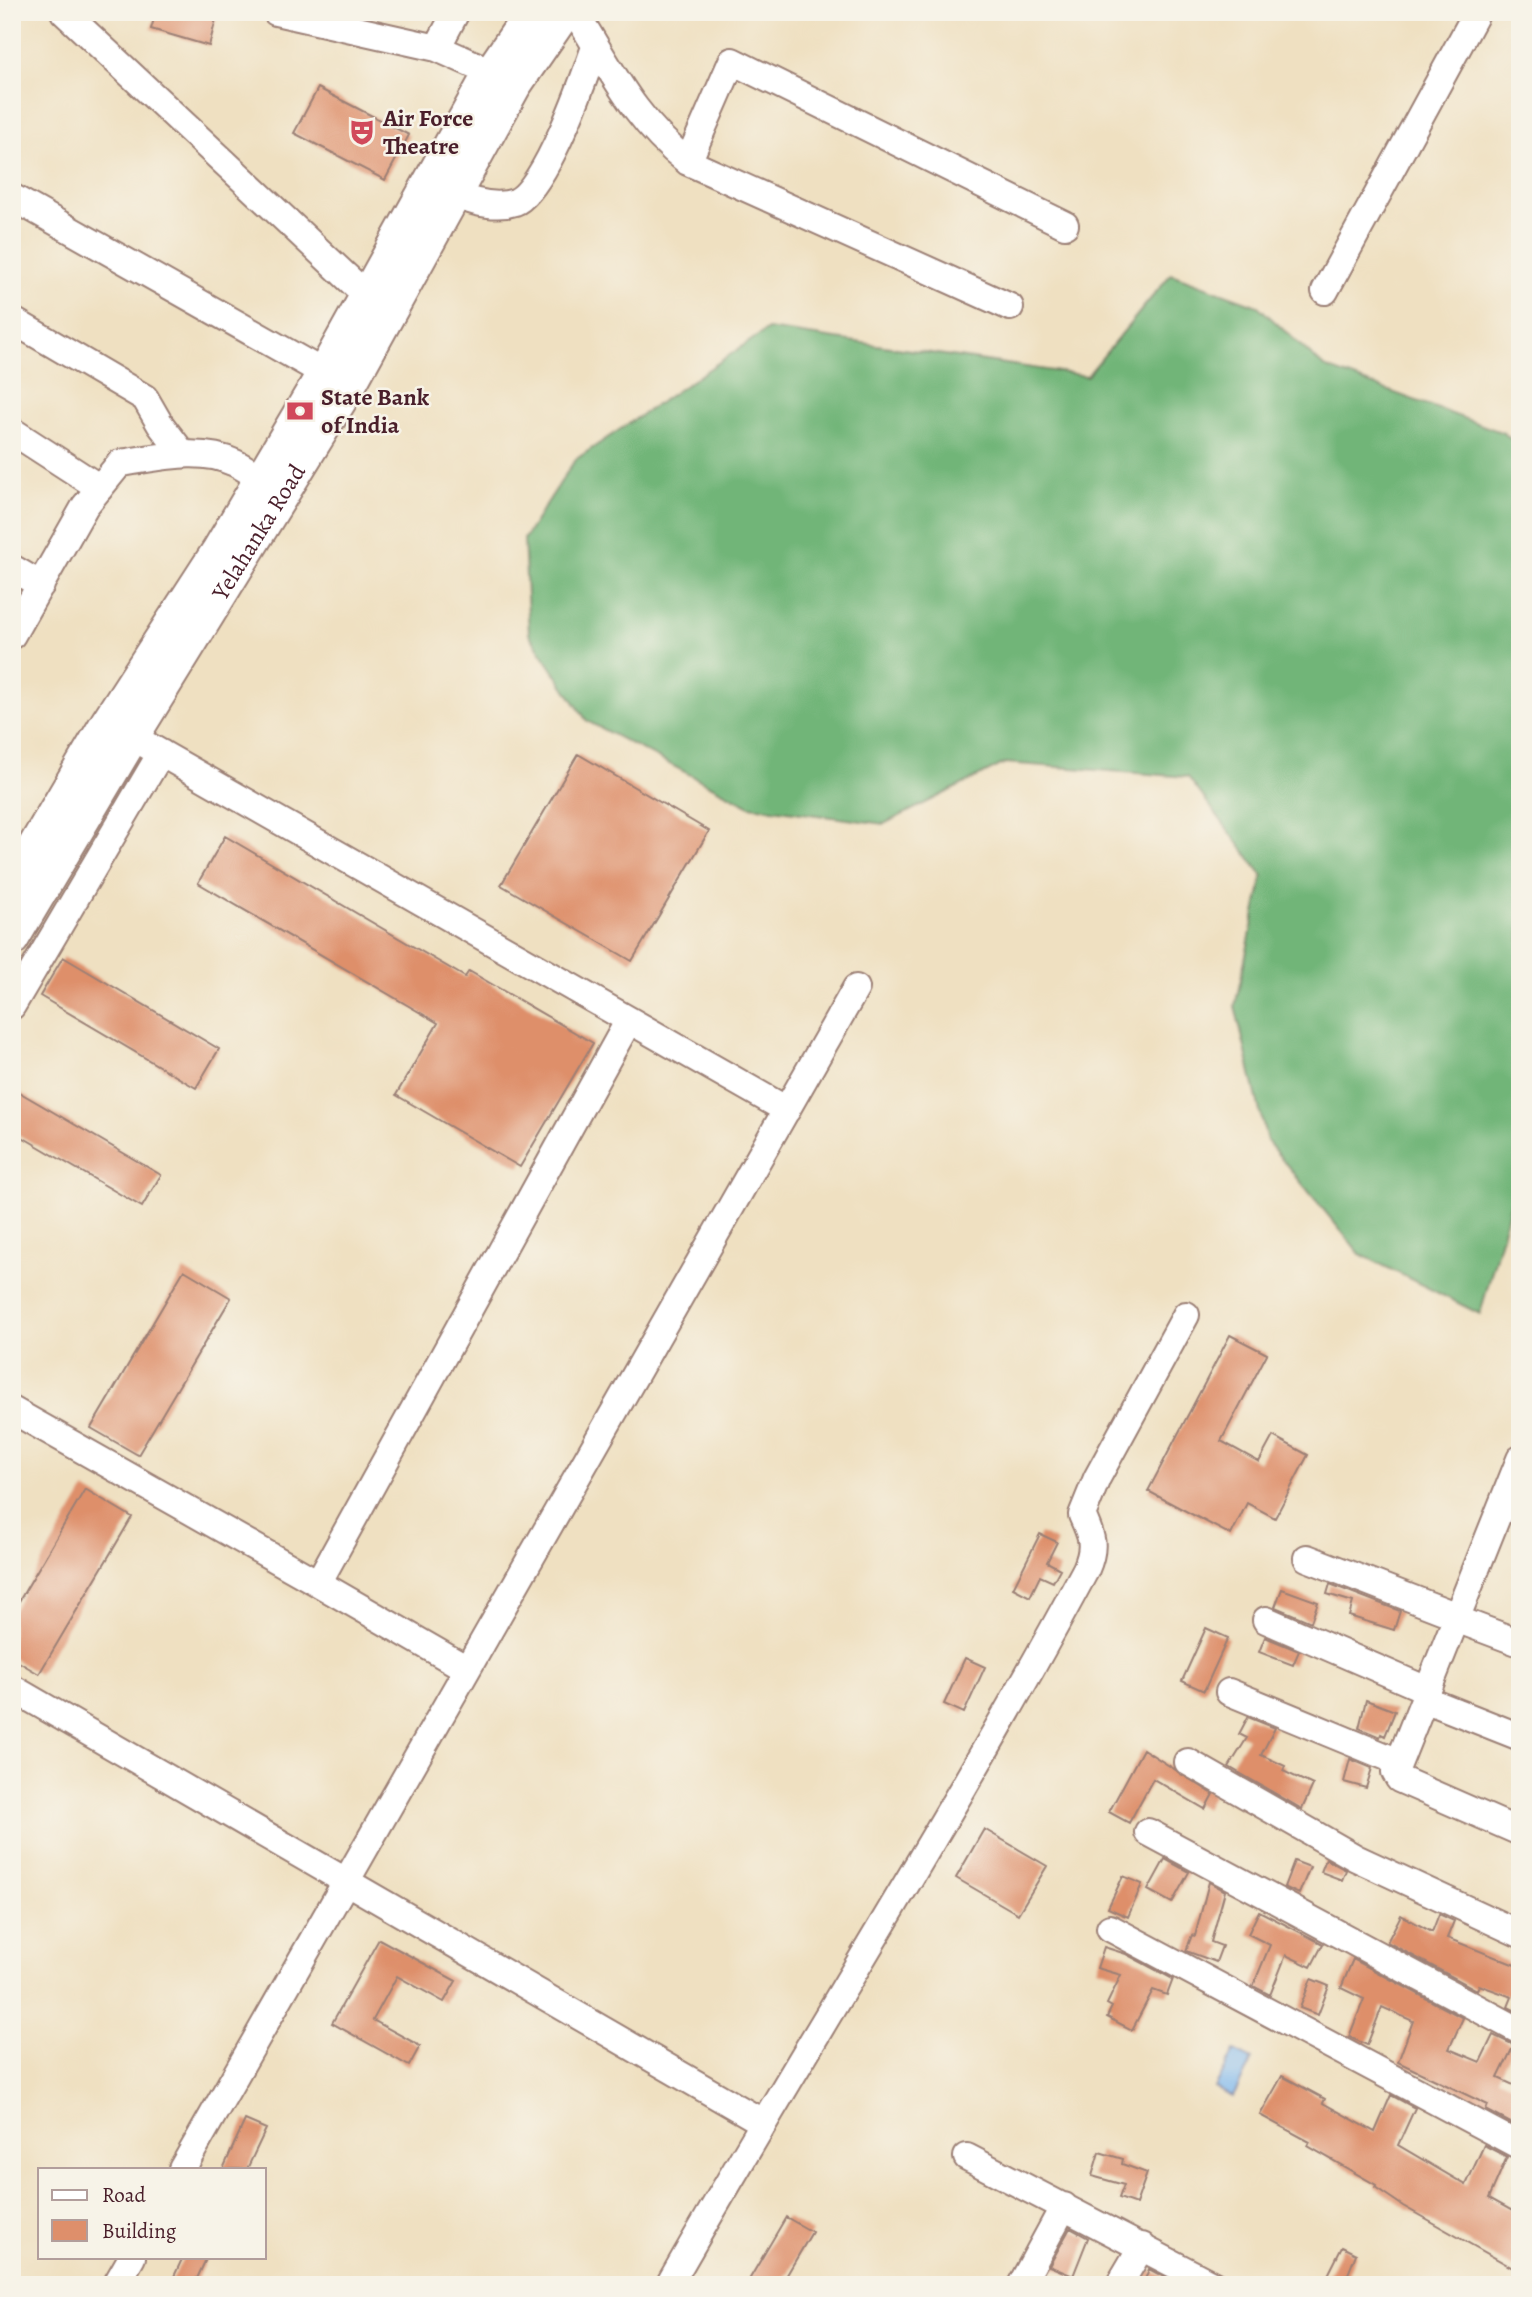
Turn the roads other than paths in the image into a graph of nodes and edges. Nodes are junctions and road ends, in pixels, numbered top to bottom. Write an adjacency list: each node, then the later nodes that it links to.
1 (64, 12): 16 (street)
2 (276, 12): 9 (street)
3 (456, 12): 9 (street)
4 (533, 12): 10 (main road, Yelahanka Road)
5 (565, 12): 12 (main road, Yelahanka Road)
6 (575, 12): 8 (street)
7 (1477, 12): 15 (street)
8 (595, 47): 11 (street); 12 (street)
9 (436, 48): 10 (street)
10 (491, 72): 12 (main road, Yelahanka Road)
11 (688, 162): 14 (street); 17 (street)
12 (440, 188): 16 (main road, Yelahanka Road)
13 (12, 197): 19 (street)
14 (1065, 225)
15 (1325, 291)
16 (378, 301): 19 (main road, Yelahanka Road); 22 (main road, Yelahanka Road)
17 (1010, 307)
18 (12, 320): 21 (street)
19 (324, 373): 22 (main road, Yelahanka Road)
20 (12, 431): 23 (street)
21 (183, 454): 22 (street); 23 (street)
22 (271, 486): 27 (main road, Yelahanka Road)
23 (100, 488): 25 (street)
24 (12, 568): 25 (street)
25 (41, 585): 26 (street)
26 (12, 635)
27 (120, 730): 28 (street); 29 (main road, Yelahanka Road); 30 (main road, Yelahanka Road)
28 (161, 754): 32 (street); 33 (street)
29 (12, 885)
30 (12, 939)
31 (856, 988): 34 (street)
32 (12, 1006)
33 (629, 1020): 34 (street); 39 (street)
34 (787, 1110): 43 (street)
35 (1186, 1315): 56 (street)
36 (12, 1410): 39 (street)
37 (1520, 1459): 40 (street)
38 (1307, 1558): 40 (street)
39 (318, 1583): 43 (street)
40 (1456, 1617): 42 (street); 46 (street)
41 (1266, 1620): 46 (street)
42 (1520, 1643)
43 (467, 1670): 52 (street)
44 (12, 1688): 52 (street)
45 (1229, 1692): 49 (street)
46 (1425, 1695): 47 (street); 49 (street)
47 (1520, 1737)
48 (1188, 1762): 54 (street)
49 (1399, 1762): 51 (street)
50 (1148, 1832): 55 (street)
51 (1520, 1832)
52 (347, 1880): 56 (street); 59 (street)
53 (1110, 1928): 57 (street)
54 (1520, 1934)
55 (1520, 2031)
56 (762, 2123): 64 (street)
57 (1520, 2146)
58 (967, 2157): 60 (street)
59 (183, 2168)
60 (1064, 2206): 61 (street); 65 (street)
61 (1142, 2245): 66 (street); 67 (street)
62 (131, 2258): 63 (street)
63 (116, 2285)
64 (669, 2285)
65 (1021, 2285)
66 (1119, 2285)
67 (1214, 2285)

